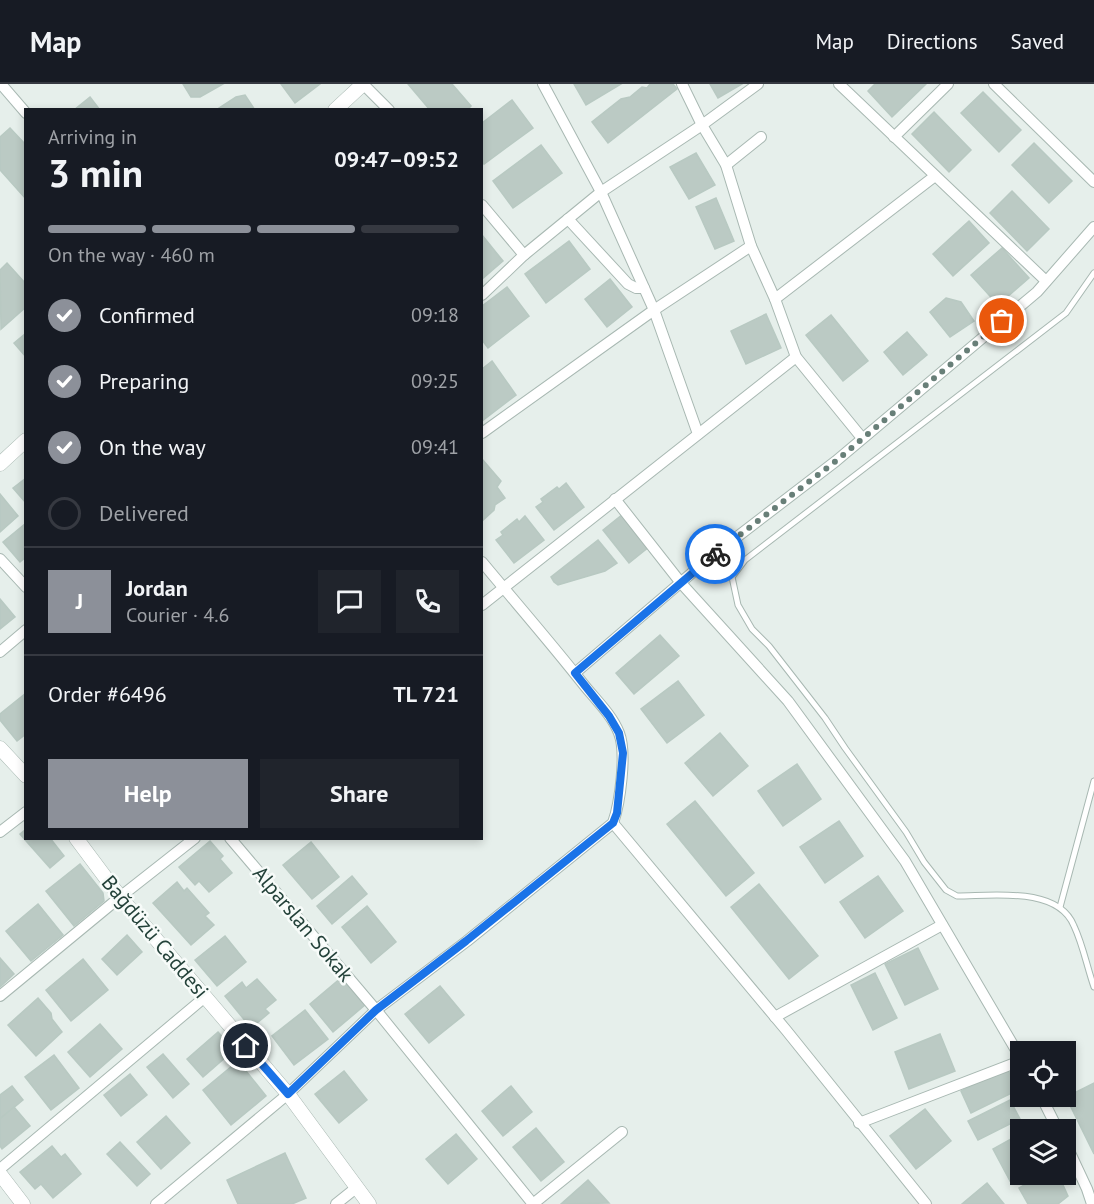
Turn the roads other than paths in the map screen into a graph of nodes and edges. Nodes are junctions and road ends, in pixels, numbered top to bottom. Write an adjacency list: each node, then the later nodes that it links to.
1 (1, 84): 11 (street)
2 (363, 84): 9 (street); 10 (street)
3 (543, 84): 18 (street)
4 (682, 84): 12 (street)
5 (758, 84): 12 (street)
6 (839, 84): 14 (street)
7 (948, 84): 14 (street)
8 (994, 84): 17 (street)
9 (337, 108)
10 (387, 108)
11 (24, 111)
12 (702, 126): 15 (street); 18 (street)
13 (761, 137): 15 (street)
14 (894, 137): 16 (street)
15 (726, 165): 22 (street)
16 (935, 176): 25 (street); 28 (street)
17 (1094, 182)
18 (601, 192): 20 (street); 26 (street)
19 (483, 206): 23 (street)
20 (568, 219): 23 (street); 26 (street)
21 (1094, 227): 25 (street)
22 (751, 246): 28 (street); 29 (street)
23 (524, 255): 27 (street)
24 (1094, 273): 56 (lane)
25 (1046, 281): 33 (street)
26 (644, 288): 29 (street)
27 (483, 294)
28 (775, 299): 30 (street)
29 (654, 310): 31 (street); 32 (street)
30 (796, 357): 32 (street); 33 (street)
31 (483, 432)
32 (698, 434): 36 (street)
33 (862, 438): 39 (street)
34 (24, 442): 35 (street)
35 (0, 464)
36 (615, 499): 39 (street); 41 (street)
37 (0, 558): 40 (street)
38 (483, 563): 41 (street)
39 (681, 583): 45 (street); 57 (street)
40 (24, 585)
41 (503, 588): 42 (street); 45 (street)
42 (483, 604)
43 (24, 632): 44 (street)
44 (0, 652)
45 (575, 673): 50 (street)
46 (0, 748): 47 (street)
47 (24, 774)
48 (1094, 781): 56 (lane)
49 (24, 814): 51 (street)
50 (615, 818): 61 (street); 62 (street)
51 (0, 832)
52 (77, 840): 55 (street, Bağdüzü Caddesi)
53 (192, 840): 55 (street)
54 (232, 840): 61 (street, Alparslan Sokak)
55 (120, 897): 59 (street); 60 (street, Bağdüzü Caddesi)
56 (1060, 907): 58 (lane)
57 (942, 925): 62 (street); 63 (street)
58 (1094, 987)
59 (0, 996)
60 (205, 997): 65 (street, Bağdüzü Caddesi); 68 (street)
61 (376, 1010): 65 (street); 77 (street, Alparslan Sokak)
62 (775, 1017): 66 (street)
63 (1010, 1042)
64 (1010, 1063): 66 (street)
65 (288, 1094): 71 (street, Bağdüzü Caddesi); 74 (street)
66 (859, 1123): 78 (street)
67 (622, 1132): 77 (street)
68 (0, 1169)
69 (1076, 1170): 72 (street)
70 (0, 1174): 73 (street)
71 (356, 1188): 75 (street); 76 (street, Bağdüzü Caddesi)
72 (1089, 1202)
73 (23, 1204)
74 (156, 1204)
75 (336, 1204)
76 (369, 1204)
77 (533, 1204)
78 (926, 1204)

